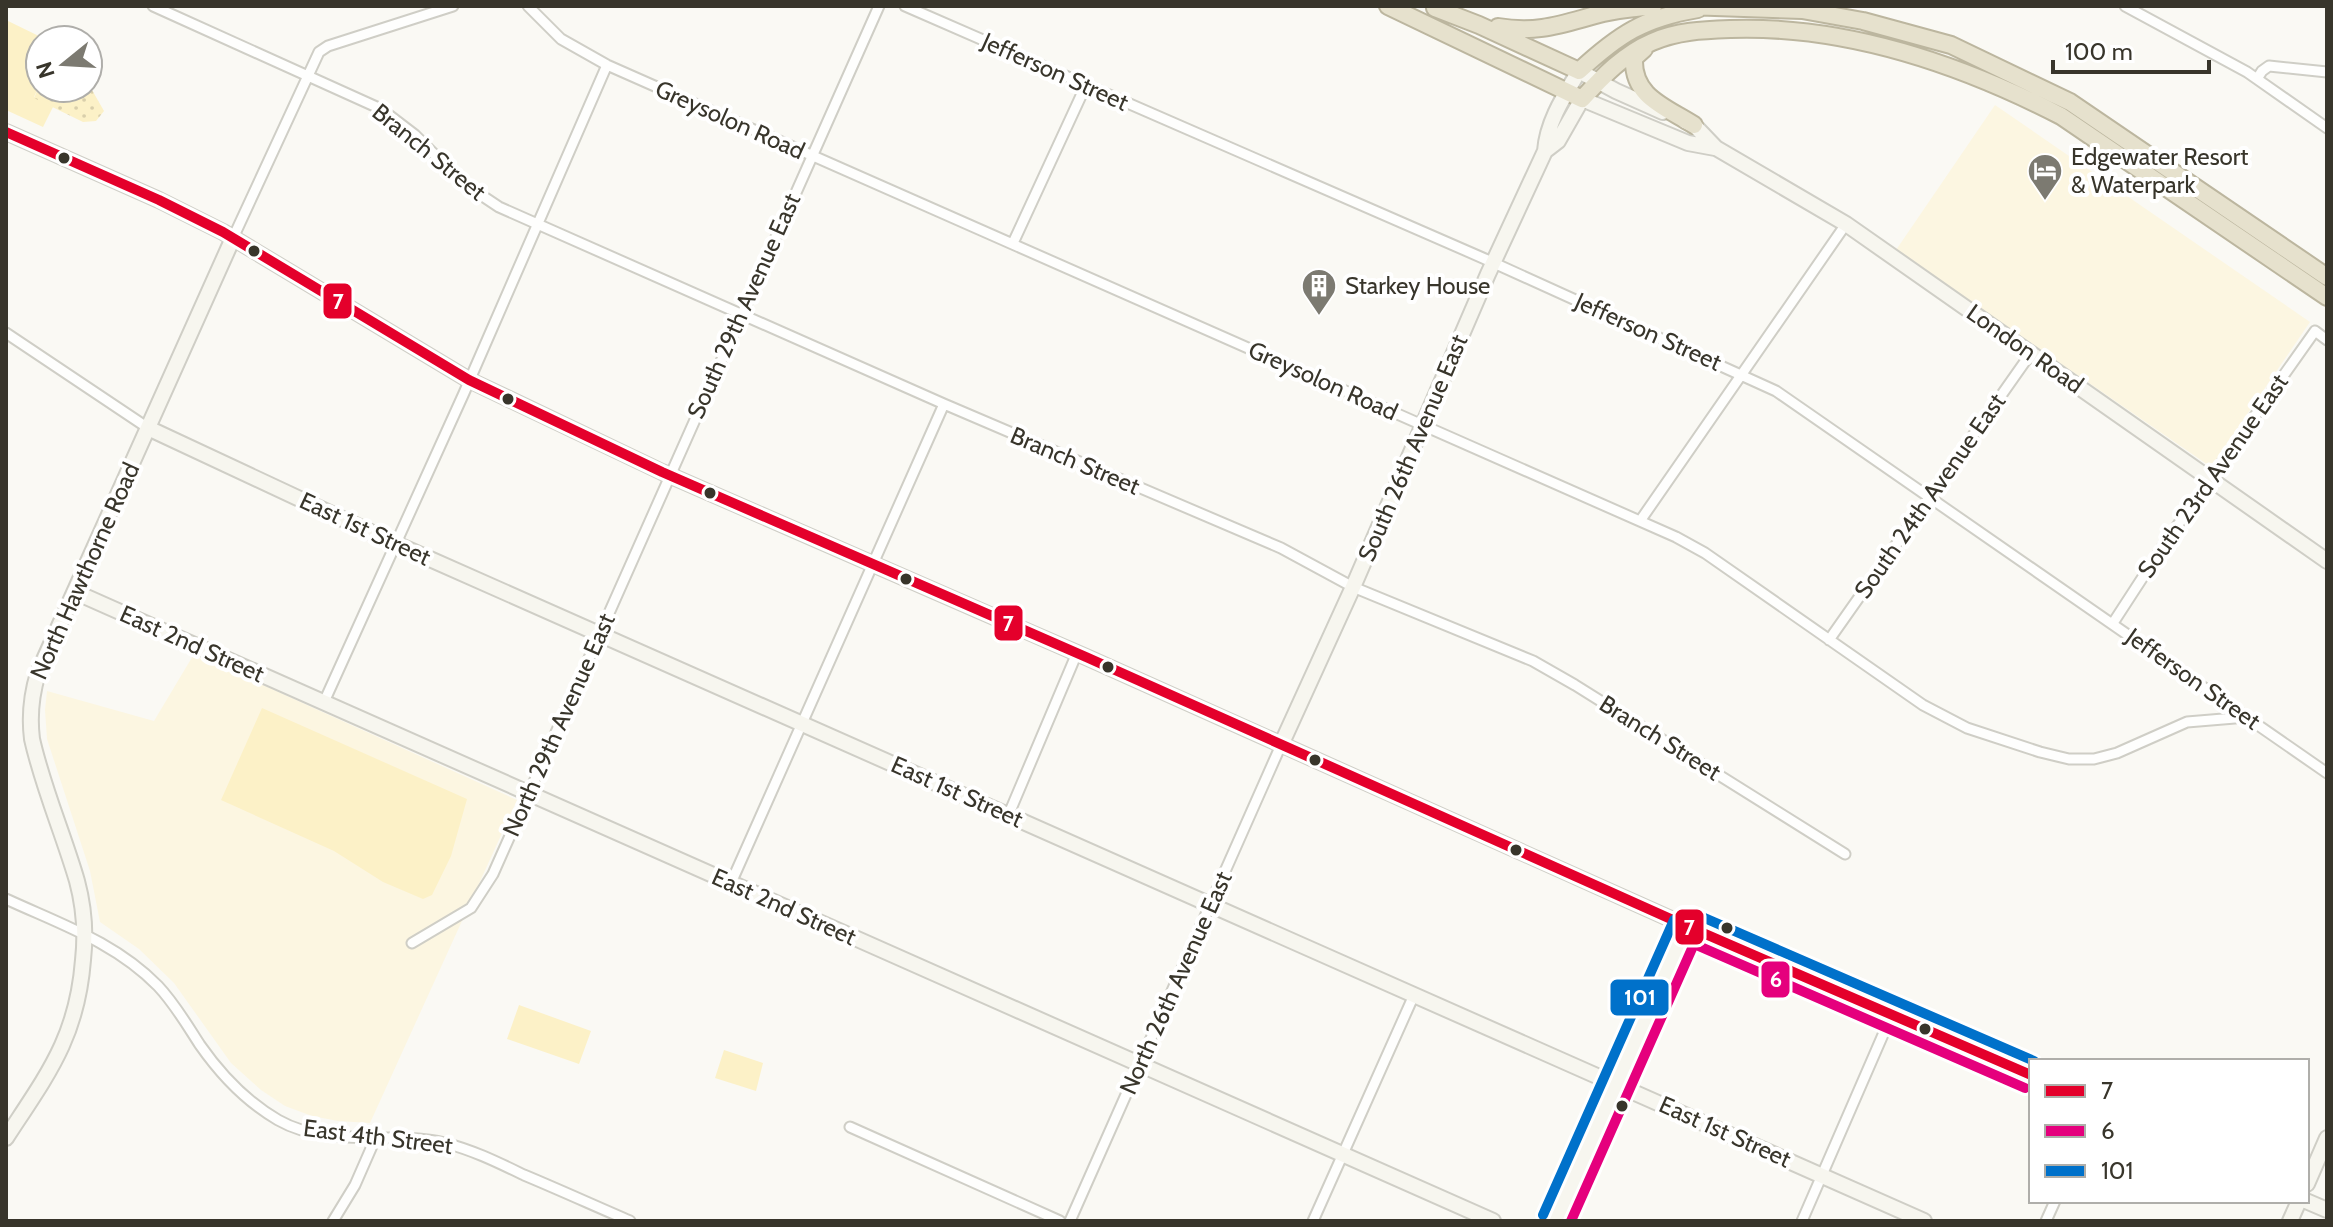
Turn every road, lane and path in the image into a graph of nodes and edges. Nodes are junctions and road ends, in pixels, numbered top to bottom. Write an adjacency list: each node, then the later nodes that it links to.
1 (153, 6): 16 (street, Branch Street)
2 (453, 6): 16 (street)
3 (528, 6): 13 (street, Greysolon Road)
4 (879, 6): 25 (street, South 29th Avenue East)
5 (905, 6): 19 (street, Jefferson Street)
6 (1388, 6): 20 (highway, London Road)
7 (1653, 6): 10 (highway)
8 (1686, 6): 11 (highway)
9 (2125, 6): 17 (street)
10 (1432, 7): 14 (highway, London Road)
11 (1711, 7): 14 (highway); 31 (highway)
12 (1651, 42): 18 (highway); 21 (highway); 32 (highway)
13 (607, 65): 25 (street, Greysolon Road); 26 (street)
14 (1579, 71): 18 (street, London Road); 20 (street, South 26th Avenue East)
15 (2327, 72): 17 (street)
16 (306, 74): 26 (street, Branch Street); 28 (street)
17 (2257, 79): 22 (street)
18 (1598, 81): 20 (highway); 21 (street, London Road)
19 (1086, 85): 29 (street); 30 (street, Jefferson Street)
20 (1574, 95): 24 (street, London Road); 30 (street, South 26th Avenue East)
21 (1694, 125): 24 (street, London Road)
22 (2327, 128)
23 (6, 132): 28 (street)
24 (1716, 148): 27 (street, London Road)
25 (811, 155): 29 (street, Greysolon Road); 33 (street, South 29th Avenue East)
26 (537, 224): 33 (street, Branch Street); 38 (street)
27 (1846, 224): 36 (street, London Road); 37 (street)
28 (233, 238): 38 (street); 41 (street, North Hawthorne Road)
29 (1013, 243): 40 (street, Greysolon Road)
30 (1493, 263): 37 (street, Jefferson Street); 40 (street, South 26th Avenue East)
31 (2327, 277)
32 (2327, 297)
33 (742, 315): 39 (street, Branch Street); 42 (street, South 29th Avenue East)
34 (6, 333): 41 (street, East 1st Street)
35 (2327, 340): 43 (street, South 23rd Avenue East)
36 (2031, 353): 43 (street, London Road); 44 (street, South 24th Avenue East)
37 (1743, 375): 44 (street, Jefferson Street); 45 (street)
38 (469, 380): 42 (street); 46 (street)
39 (944, 404): 48 (street); 49 (street, Branch Street)
40 (1423, 425): 45 (street, Greysolon Road); 49 (street, South 26th Avenue East)
41 (148, 428): 46 (street, East 1st Street); 50 (street, North Hawthorne Road)
42 (670, 475): 48 (street); 52 (street, North 29th Avenue East)
43 (2209, 480): 47 (street, London Road); 51 (street, South 23rd Avenue East)
44 (1929, 497): 51 (street, Jefferson Street); 53 (street, South 24th Avenue East)
45 (1640, 521): 53 (street, Greysolon Road)
46 (396, 544): 52 (street, East 1st Street); 55 (street)
47 (2327, 561)
48 (873, 565): 54 (street); 57 (street)
49 (1353, 587): 58 (street, South 26th Avenue East); 62 (street, Branch Street)
50 (75, 592): 55 (street, East 2nd Street); 67 (street, North Hawthorne Road)
51 (2113, 623): 56 (street, Jefferson Street)
52 (600, 633): 57 (street, East 1st Street); 60 (street, North 29th Avenue East)
53 (1829, 640): 56 (street, Greysolon Road)
54 (1077, 653): 58 (street); 61 (street)
55 (324, 702): 60 (street, East 2nd Street)
56 (2247, 717): 59 (street, Jefferson Street)
57 (802, 724): 61 (street, East 1st Street); 63 (street)
58 (1281, 745): 65 (street, North 26th Avenue East); 66 (street)
59 (2327, 773)
60 (527, 793): 63 (street, East 2nd Street); 68 (street, North 29th Avenue East)
61 (1008, 816): 65 (street, East 1st Street)
62 (1845, 854)
63 (731, 883): 71 (street, East 2nd Street)
64 (6, 899): 67 (street, East 4th Street)
65 (1210, 905): 69 (street, East 1st Street); 71 (street, North 26th Avenue East)
66 (1687, 926): 70 (street); 73 (street)
67 (85, 933): 75 (street, East 4th Street); 76 (street, North Hawthorne Road)
68 (412, 943)
69 (1414, 995): 73 (street, East 1st Street); 78 (street)
70 (1892, 1014): 72 (street); 79 (street)
71 (1139, 1065): 78 (street, East 2nd Street); 84 (street, North 26th Avenue East)
72 (2029, 1074)
73 (1618, 1085): 79 (street, East 1st Street); 87 (street)
74 (850, 1127): 83 (street)
75 (376, 1137): 81 (street); 82 (street, East 4th Street)
76 (6, 1138)
77 (2327, 1138): 80 (street)
78 (1343, 1155): 85 (street); 86 (street, East 2nd Street)
79 (1823, 1176): 88 (street); 89 (street, East 1st Street)
80 (2309, 1179)
81 (333, 1221)
82 (630, 1221)
83 (1060, 1221)
84 (1070, 1221)
85 (1313, 1221)
86 (1493, 1221)
87 (1556, 1221)
88 (1802, 1221)
89 (1924, 1221)

